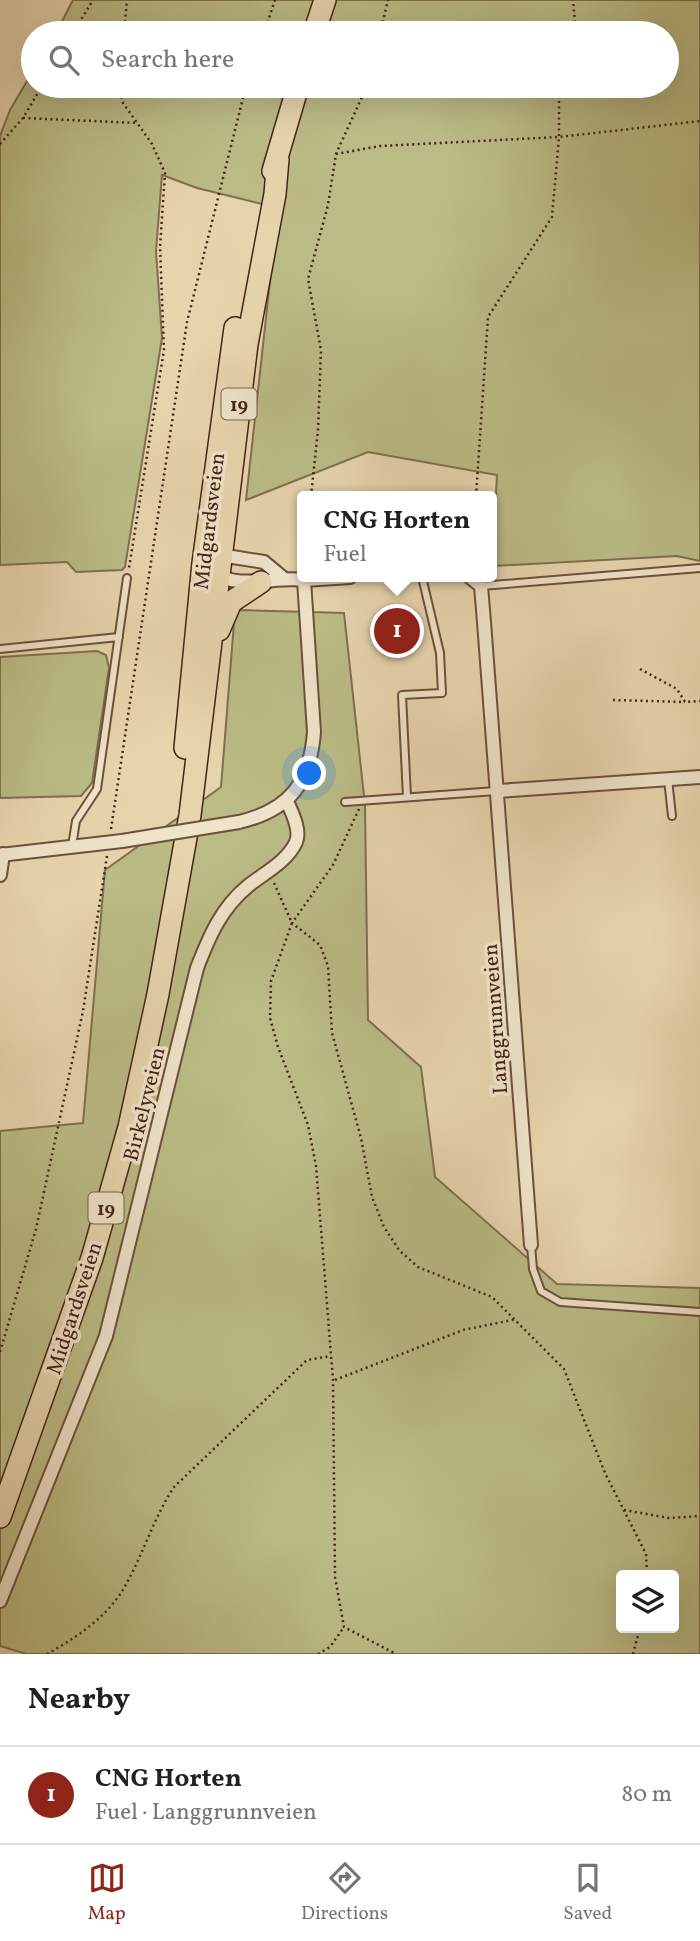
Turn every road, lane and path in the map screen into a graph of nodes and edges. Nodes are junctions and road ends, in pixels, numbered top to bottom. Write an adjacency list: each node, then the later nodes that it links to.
1 (93, 0): 7 (path)
2 (127, 0): 8 (path)
3 (275, 0): 9 (path)
4 (325, 0): 10 (highway)
5 (388, 0): 11 (path)
6 (573, 0): 12 (path)
7 (80, 21)
8 (125, 21)
9 (268, 21)
10 (318, 21)
11 (383, 21)
12 (575, 21)
13 (35, 98): 19 (path)
14 (122, 98): 21 (path)
15 (243, 98): 52 (path)
16 (295, 98): 27 (highway, Midgardsveien / 19)
17 (362, 98): 24 (path)
18 (559, 98): 22 (path)
19 (23, 118): 21 (path); 23 (path)
20 (700, 121): 22 (path)
21 (138, 124): 30 (path)
22 (559, 137): 24 (path); 26 (path)
23 (0, 144)
24 (337, 154): 25 (path)
25 (312, 491)
26 (477, 491)
27 (214, 565): 29 (street); 32 (street); 39 (highway, Midgardsveien / 19); 57 (highway, Midgardsveien / 19)
28 (700, 568): 36 (lane)
29 (282, 577): 31 (street); 32 (street)
30 (127, 579): 37 (lane)
31 (297, 579)
32 (261, 582): 39 (highway, 19)
33 (304, 582): 49 (street)
34 (423, 582): 47 (lane)
35 (476, 582): 36 (street)
36 (481, 586): 46 (street, Langgrunnveien)
37 (118, 637): 38 (lane); 53 (lane)
38 (0, 649)
39 (211, 651): 57 (highway, Midgardsveien / 19)
40 (640, 669): 43 (path)
41 (613, 700): 43 (path)
42 (700, 701): 43 (path)
43 (685, 702)
44 (700, 777): 45 (street)
45 (668, 779): 46 (street); 51 (lane)
46 (498, 790): 47 (lane); 59 (street, Langgrunnveien)
47 (407, 797): 48 (lane)
48 (364, 800): 50 (lane); 58 (path)
49 (287, 801): 52 (street, bridge); 55 (street, Birkelyveien)
50 (345, 802)
51 (672, 816)
52 (115, 841): 53 (street); 62 (path)
53 (72, 846): 54 (street)
54 (1, 855): 56 (street)
55 (269, 872): 58 (path); 69 (street, Birkelyveien)
56 (0, 875)
57 (174, 889): 66 (highway, Midgardsveien / 19)
58 (292, 923): 61 (path); 63 (path)
59 (531, 1245): 60 (lane)
60 (700, 1312)
61 (517, 1319): 64 (path); 65 (path)
62 (0, 1352)
63 (332, 1356): 64 (path); 72 (path)
64 (333, 1380): 70 (path)
65 (623, 1510): 67 (path); 68 (path)
66 (0, 1517)
67 (700, 1517)
68 (647, 1570)
69 (0, 1601)
70 (344, 1627): 73 (path); 74 (path)
71 (639, 1633): 75 (path)
72 (47, 1654)
73 (318, 1654)
74 (396, 1654)
75 (634, 1654)

